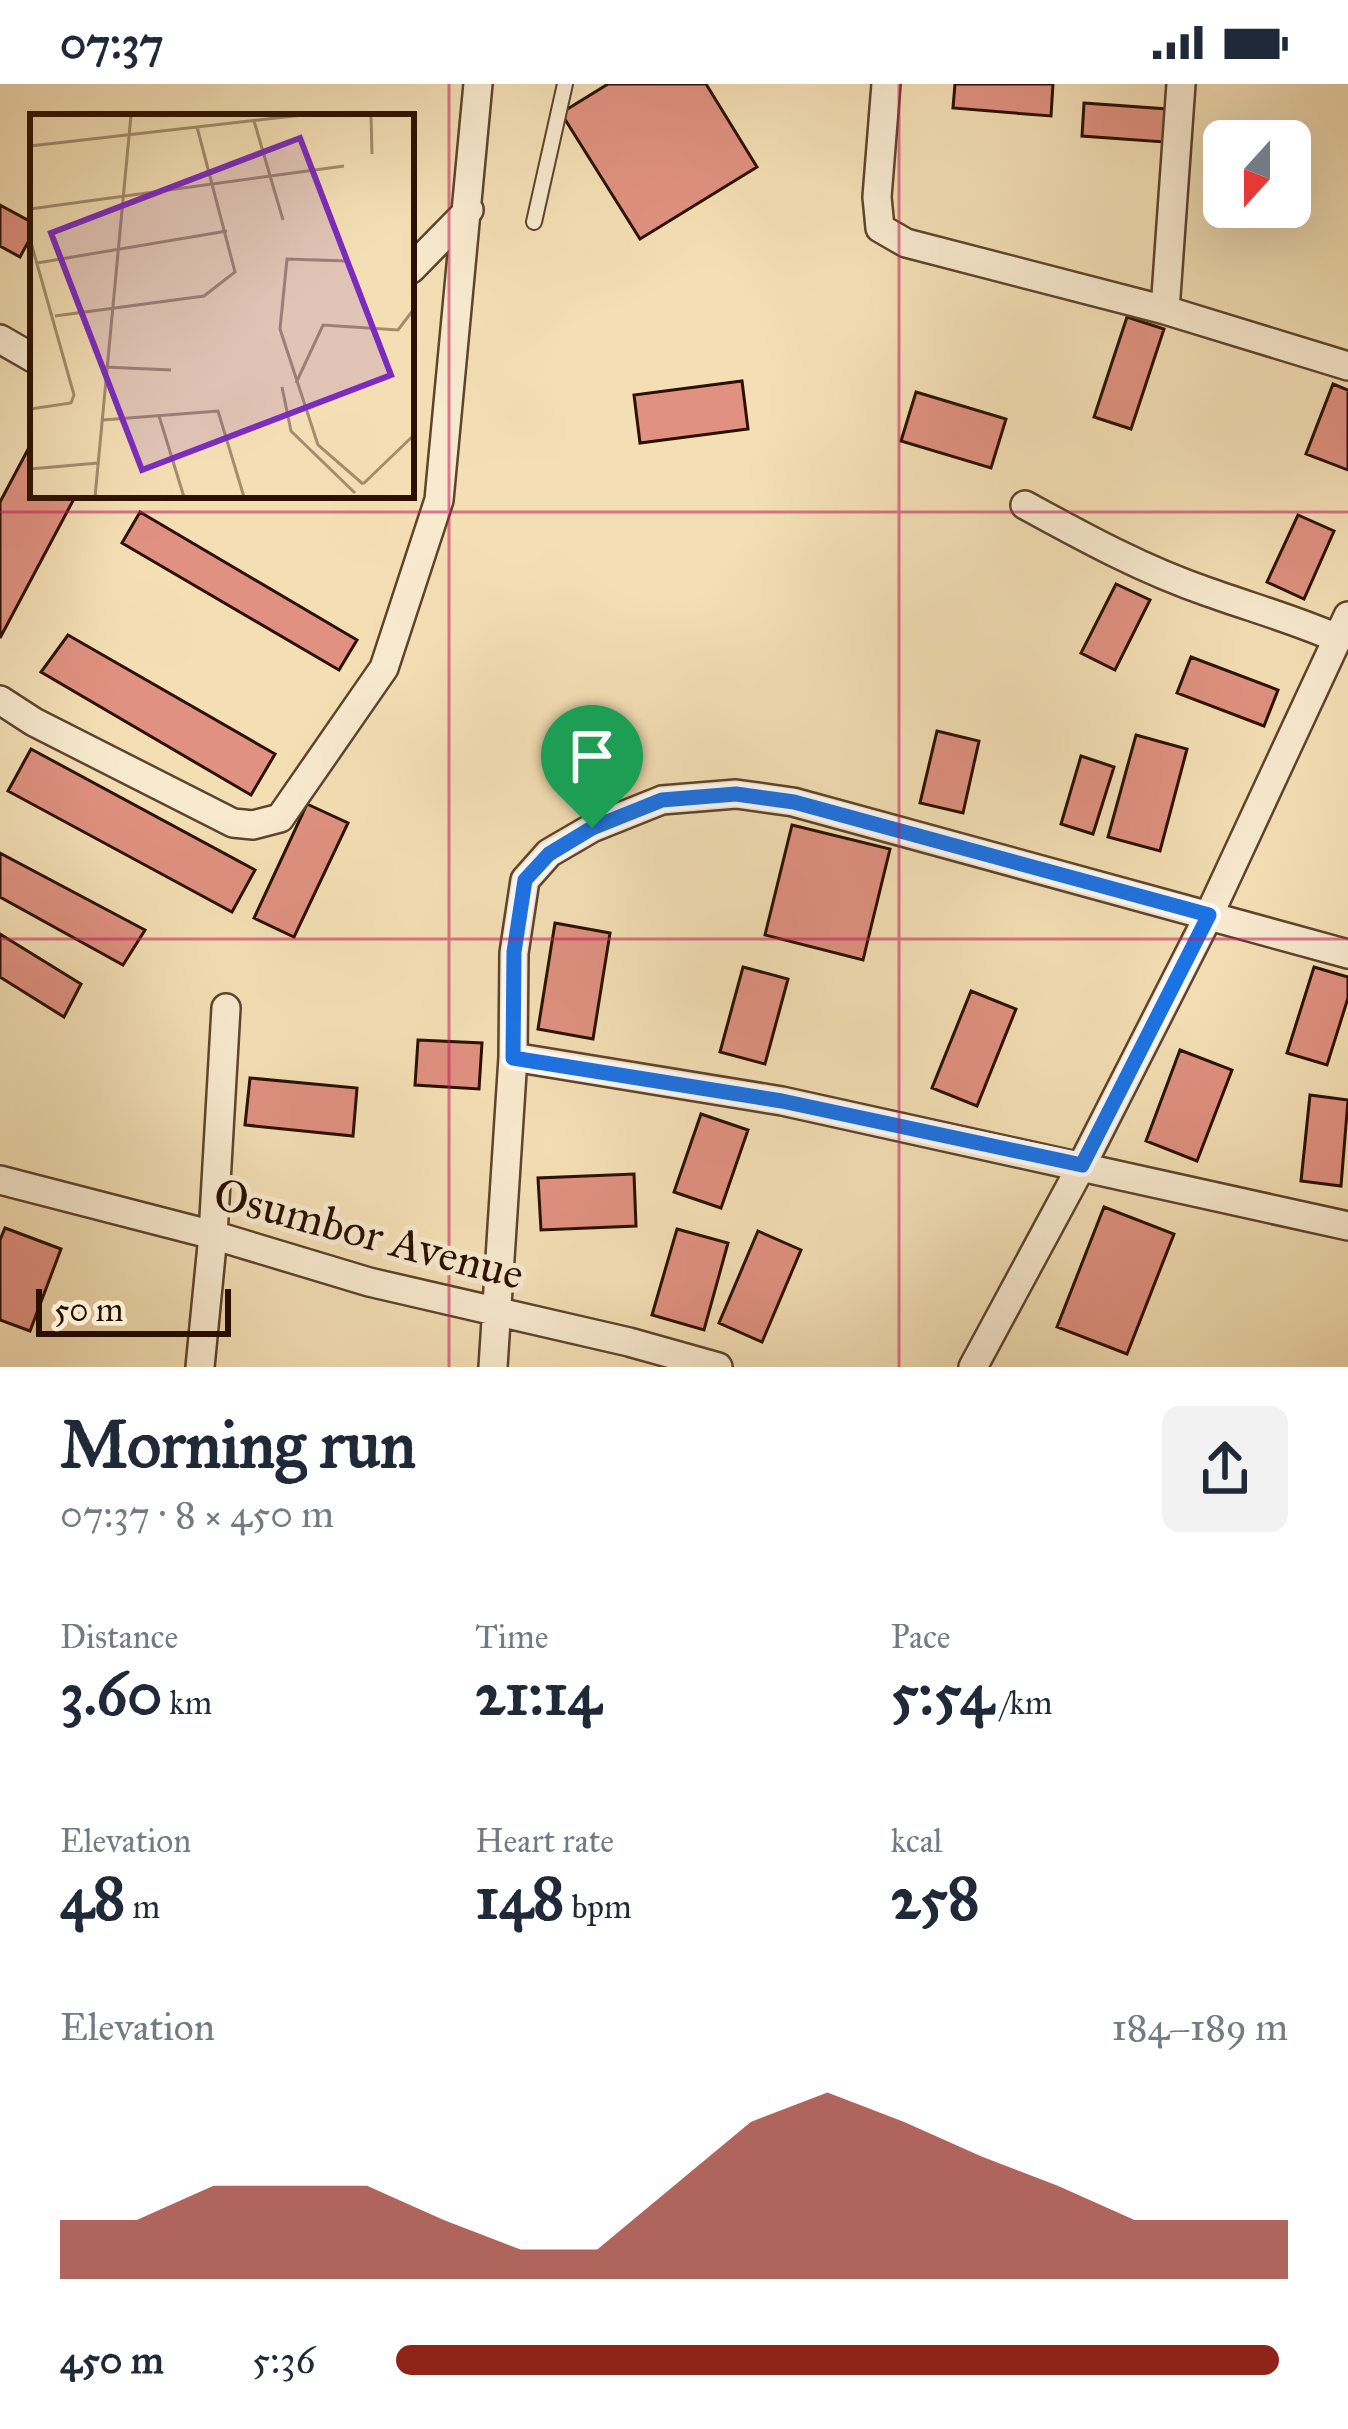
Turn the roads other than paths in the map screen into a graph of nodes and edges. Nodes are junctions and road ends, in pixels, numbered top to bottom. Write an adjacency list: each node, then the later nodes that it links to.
1 (478, 84): 5 (street)
2 (566, 84): 6 (lane)
3 (886, 84): 8 (street)
4 (1181, 84): 8 (street)
5 (469, 210): 7 (street); 14 (street)
6 (534, 222)
7 (414, 266)
8 (1165, 310): 11 (street)
9 (0, 339): 10 (street)
10 (30, 356)
11 (1348, 366)
12 (1025, 505): 13 (street)
13 (1343, 627): 15 (street)
14 (0, 700)
15 (1209, 915): 16 (street); 18 (street); 19 (street)
16 (1348, 954)
17 (226, 1008): 22 (street)
18 (513, 1058): 19 (street); 23 (street)
19 (1082, 1165): 21 (street); 27 (street)
20 (0, 1180): 22 (street, Osumbor Avenue)
21 (1348, 1226)
22 (213, 1235): 23 (street, Osumbor Avenue); 24 (street)
23 (500, 1313): 25 (street); 26 (street, Osumbor Avenue)
24 (200, 1367)
25 (494, 1367)
26 (718, 1367)
27 (973, 1367)

